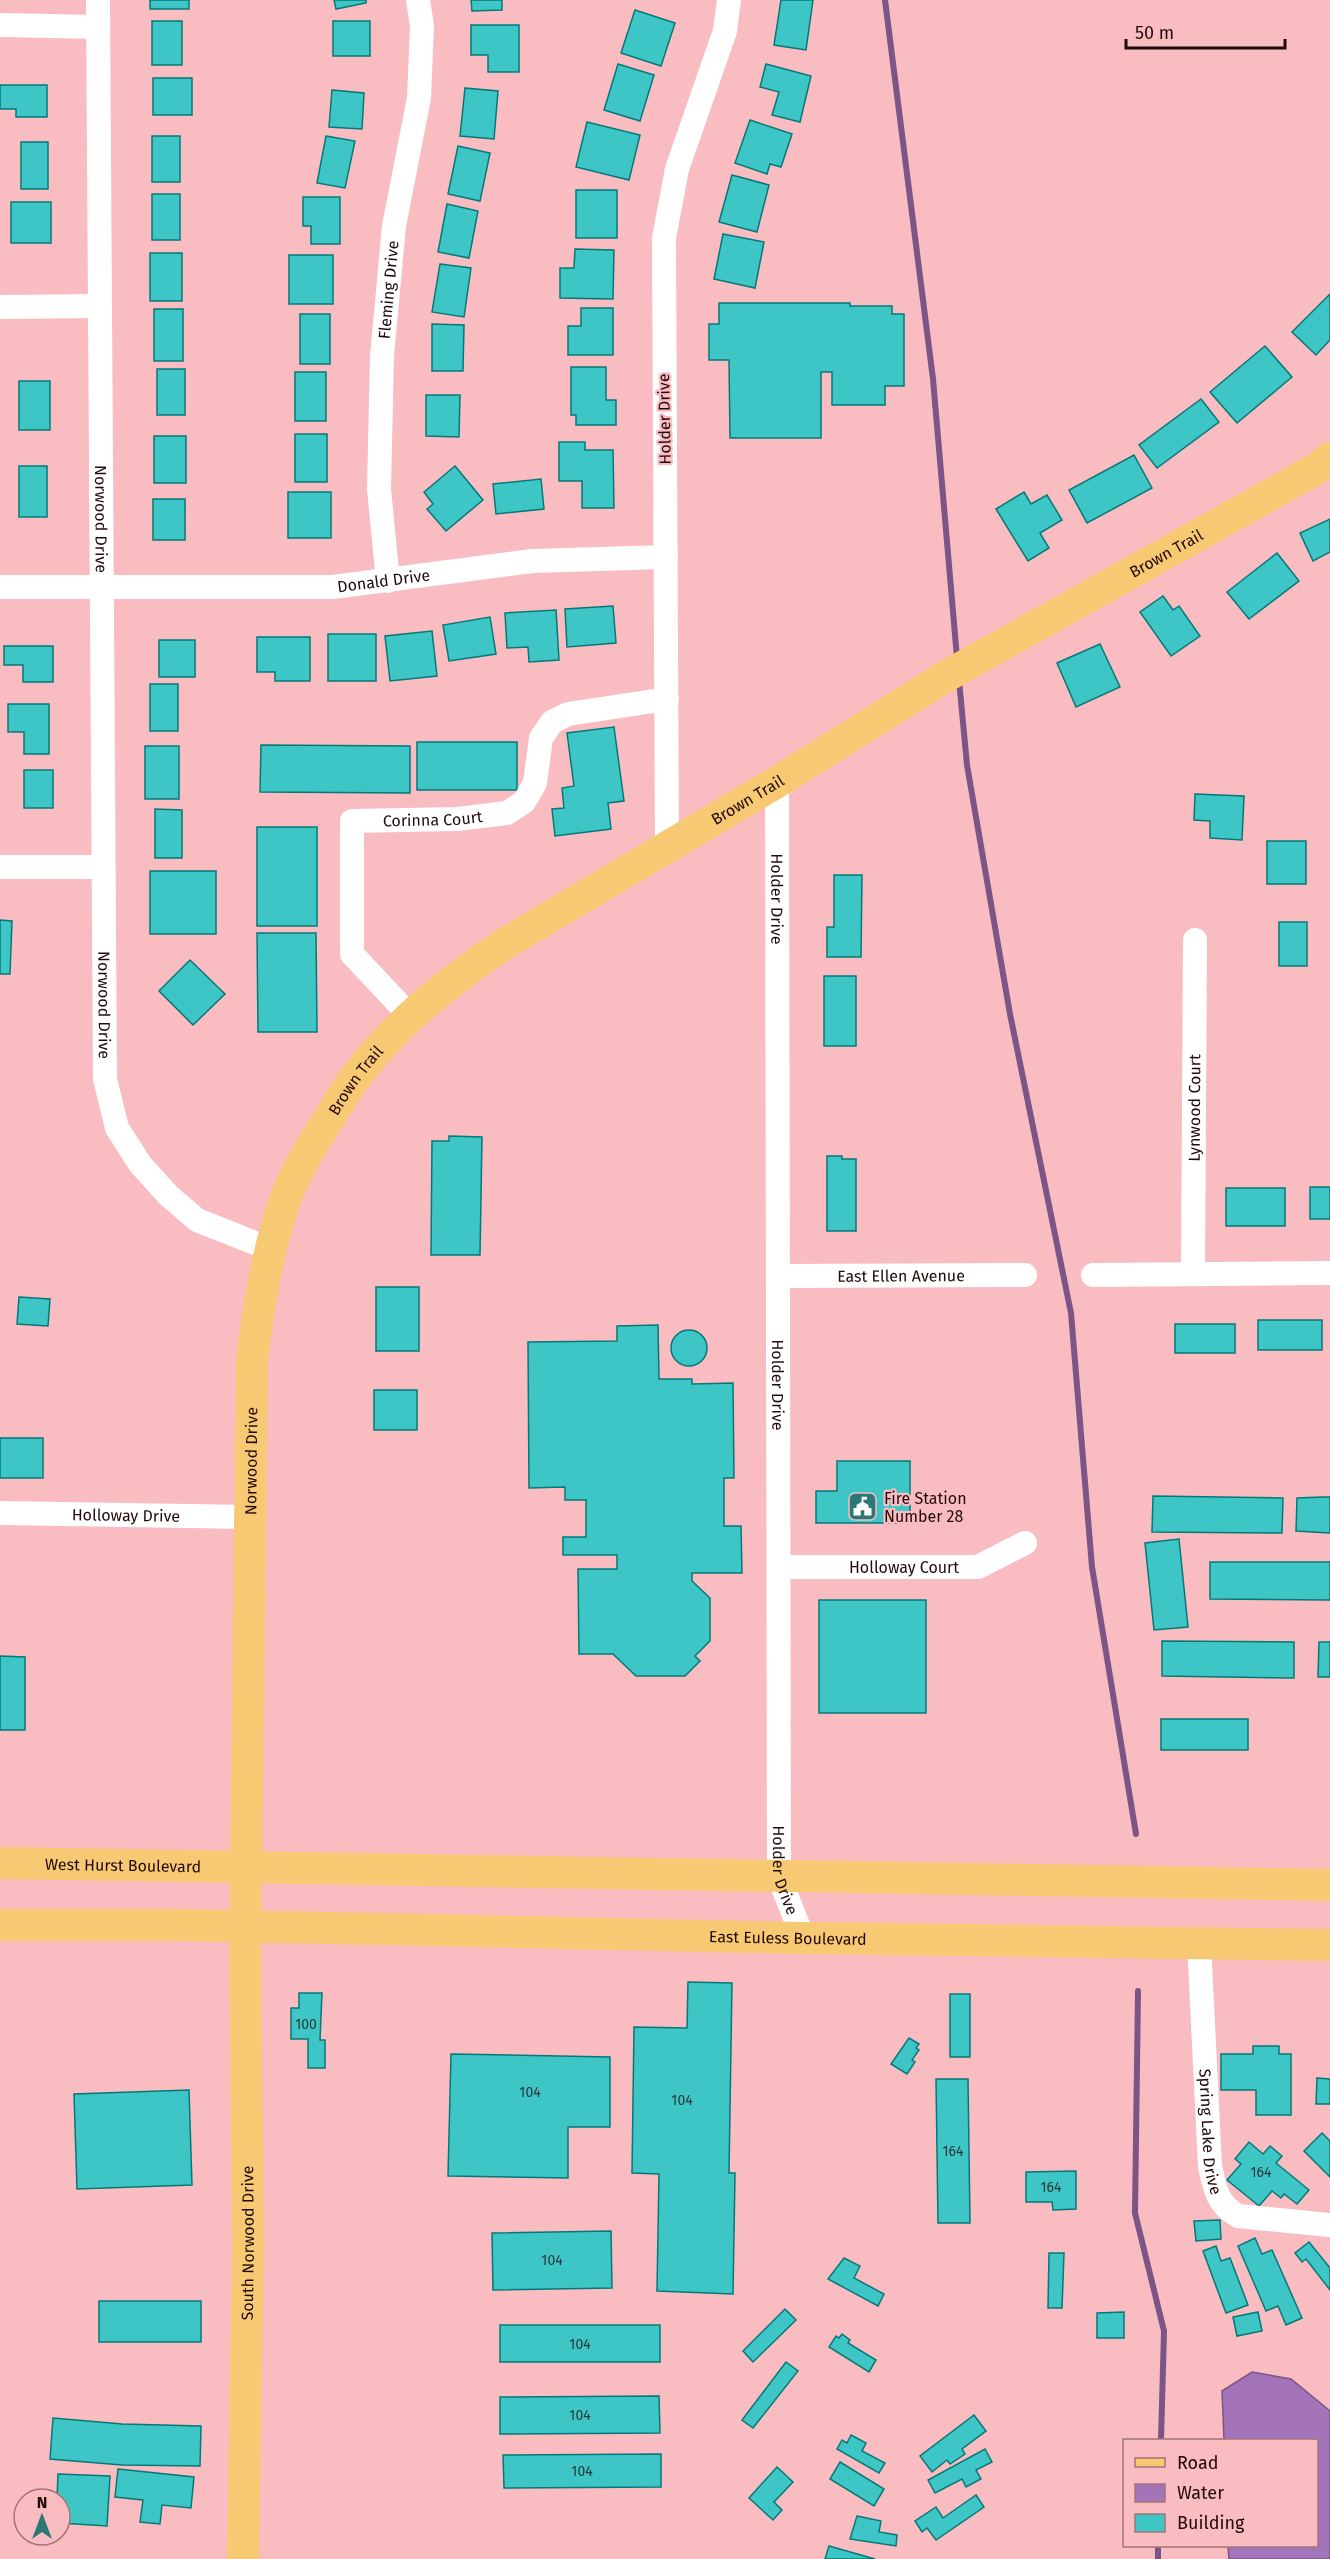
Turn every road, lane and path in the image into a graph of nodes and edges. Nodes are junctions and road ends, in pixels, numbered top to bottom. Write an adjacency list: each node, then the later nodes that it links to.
1 (98, 0): 5 (street, Norwood Drive)
2 (418, 0): 10 (street, Fleming Drive)
3 (729, 0): 9 (street, Holder Drive)
4 (0, 25): 5 (street)
5 (98, 27): 6 (street, Norwood Drive)
6 (100, 306): 7 (street); 12 (street, Norwood Drive)
7 (0, 307)
8 (1330, 458): 14 (main road, Brown Trail)
9 (666, 557): 10 (street, Donald Drive); 13 (street, Holder Drive)
10 (388, 581): 12 (street, Donald Drive)
11 (0, 587): 12 (street, Donald Drive)
12 (102, 587): 19 (street, Norwood Drive)
13 (667, 699): 17 (street, Holder Drive); 21 (street, Corinna Court)
14 (777, 782): 15 (main road, Brown Trail); 16 (street, Holder Drive)
15 (749, 798): 16 (street); 17 (main road, Brown Trail)
16 (777, 826): 27 (street, Holder Drive)
17 (667, 848): 21 (main road, Brown Trail)
18 (0, 867): 19 (street)
19 (103, 867): 22 (street, Norwood Drive)
20 (1195, 940): 24 (street, Lynwood Court)
21 (411, 1017): 22 (main road, Brown Trail)
22 (270, 1250): 29 (main road, Norwood Drive)
23 (1330, 1273): 24 (street)
24 (1192, 1274): 26 (street)
25 (1025, 1275): 27 (street, East Ellen Avenue)
26 (1093, 1275)
27 (778, 1276): 31 (street, Holder Drive)
28 (0, 1513): 29 (street, Holloway Drive)
29 (251, 1517): 33 (main road, Norwood Drive)
30 (1025, 1543): 31 (street, Holloway Court)
31 (780, 1567): 34 (street, Holder Drive)
32 (0, 1863): 33 (main road, West Hurst Boulevard)
33 (246, 1865): 34 (main road); 37 (main road, Norwood Drive)
34 (779, 1877): 35 (main road); 38 (street, Holder Drive)
35 (1330, 1885)
36 (0, 1925): 37 (main road)
37 (245, 1926): 38 (main road, East Euless Boulevard); 42 (main road, South Norwood Drive)
38 (802, 1938): 39 (main road, East Euless Boulevard)
39 (1199, 1943): 40 (main road, East Euless Boulevard); 41 (street, Spring Lake Drive)
40 (1330, 1945)
41 (1330, 2225)
42 (243, 2559)

